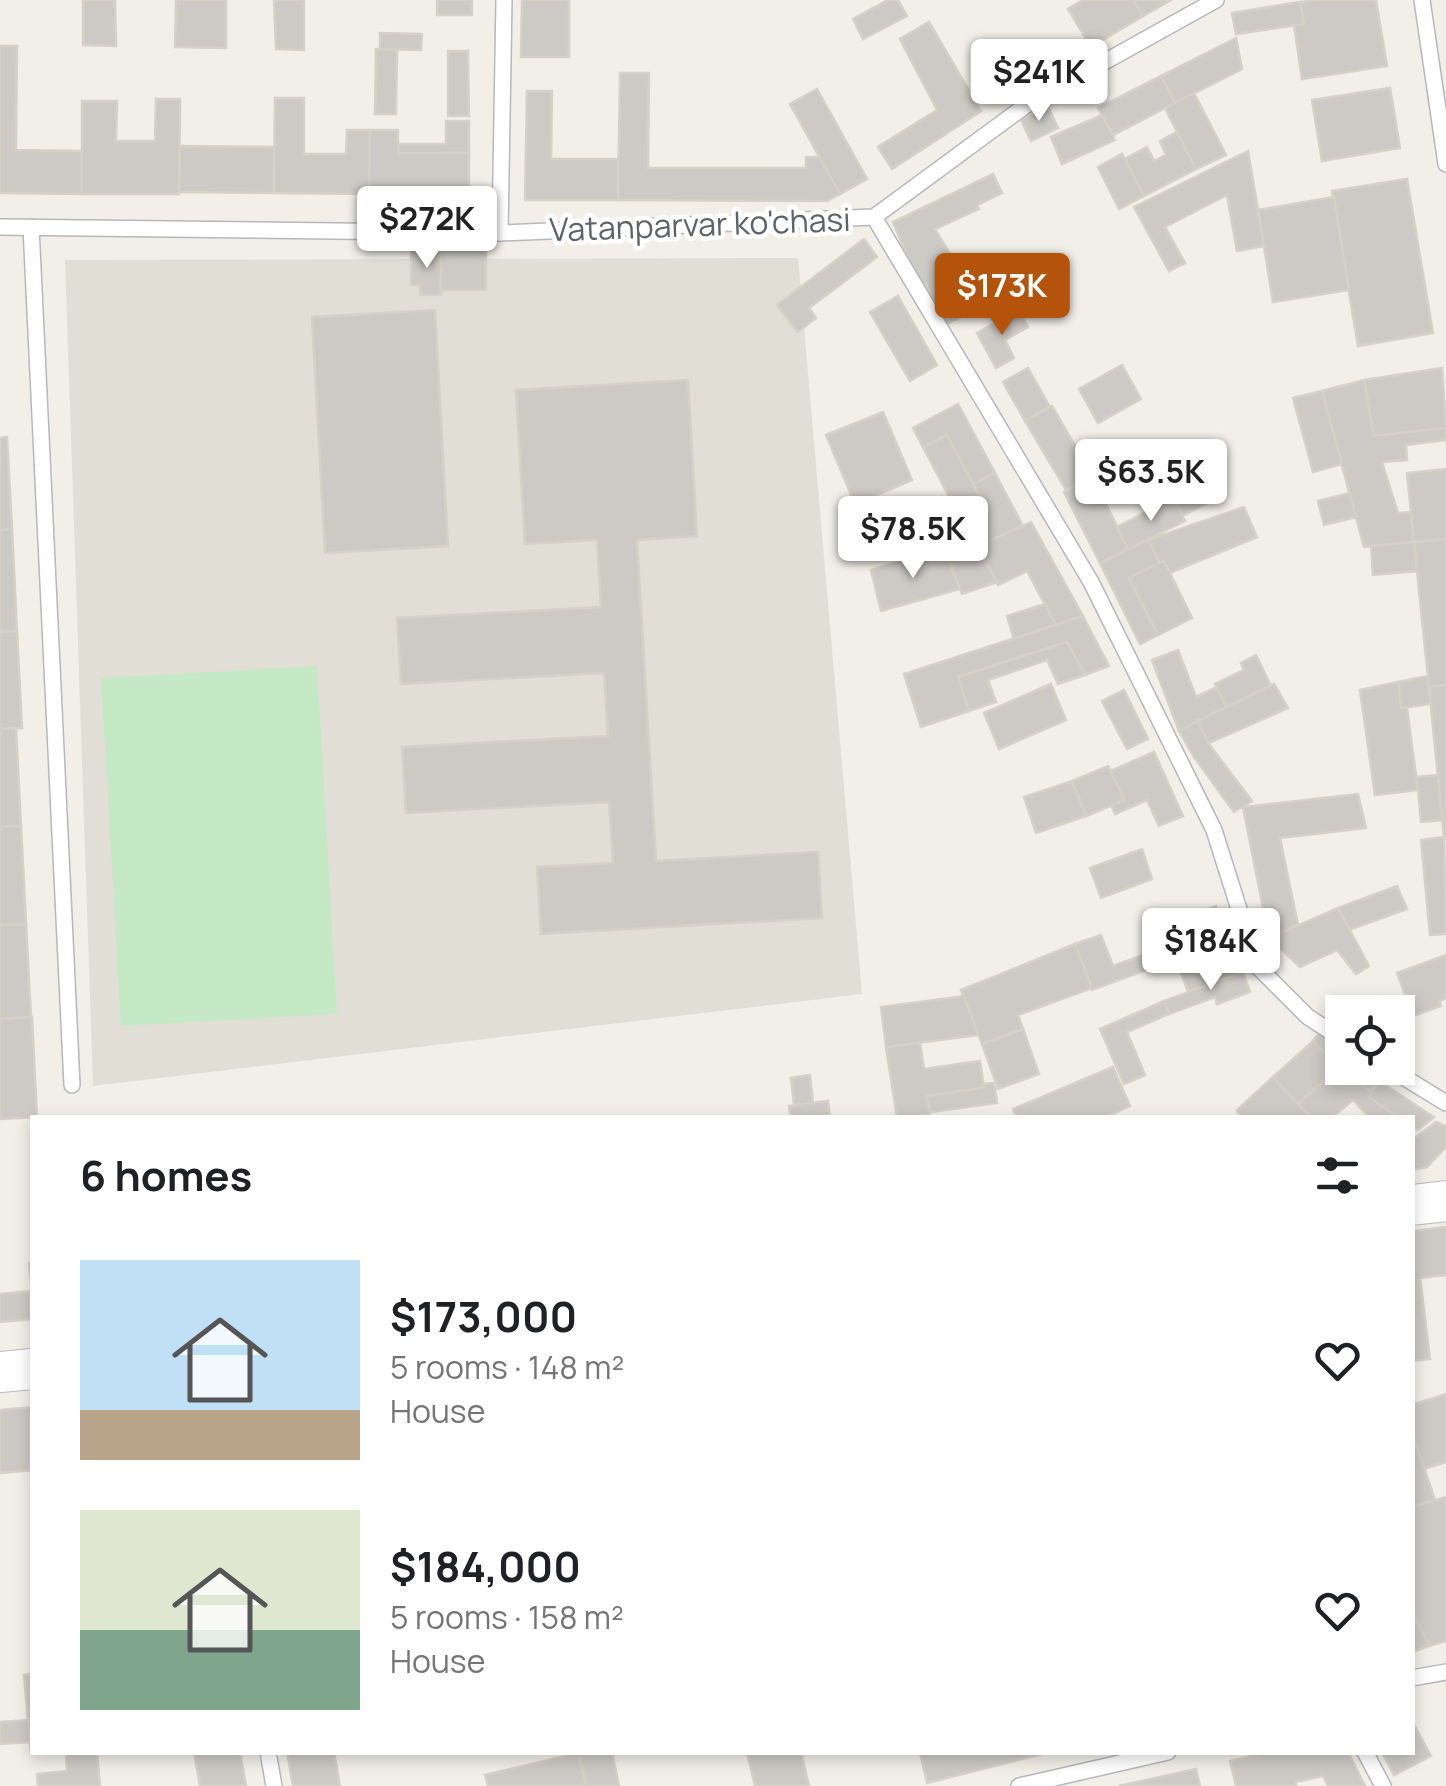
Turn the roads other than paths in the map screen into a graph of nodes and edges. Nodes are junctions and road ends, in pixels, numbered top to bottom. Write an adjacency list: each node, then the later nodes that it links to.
1 (504, 0): 8 (lane)
2 (1216, 0): 5 (lane, Vatanparvar ko'chasi)
3 (1422, 0): 4 (lane)
4 (1446, 164)
5 (874, 217): 8 (lane, Vatanparvar ko'chasi); 9 (lane)
6 (0, 226): 7 (lane, Vatanparvar ko'chasi)
7 (31, 227): 8 (lane, Vatanparvar ko'chasi); 11 (lane)
8 (500, 232)
9 (1325, 1028)
10 (1415, 1084): 12 (lane)
11 (72, 1085)
12 (1446, 1103)
13 (1446, 1201): 14 (street)
14 (1415, 1205)
15 (30, 1369): 16 (street)
16 (0, 1372)
17 (1446, 1672): 18 (lane)
18 (1415, 1677)
19 (269, 1755): 23 (lane)
20 (1160, 1755): 22 (lane)
21 (1366, 1755): 25 (lane)
22 (1100, 1778): 24 (lane)
23 (274, 1786)
24 (1019, 1786)
25 (1383, 1786)

